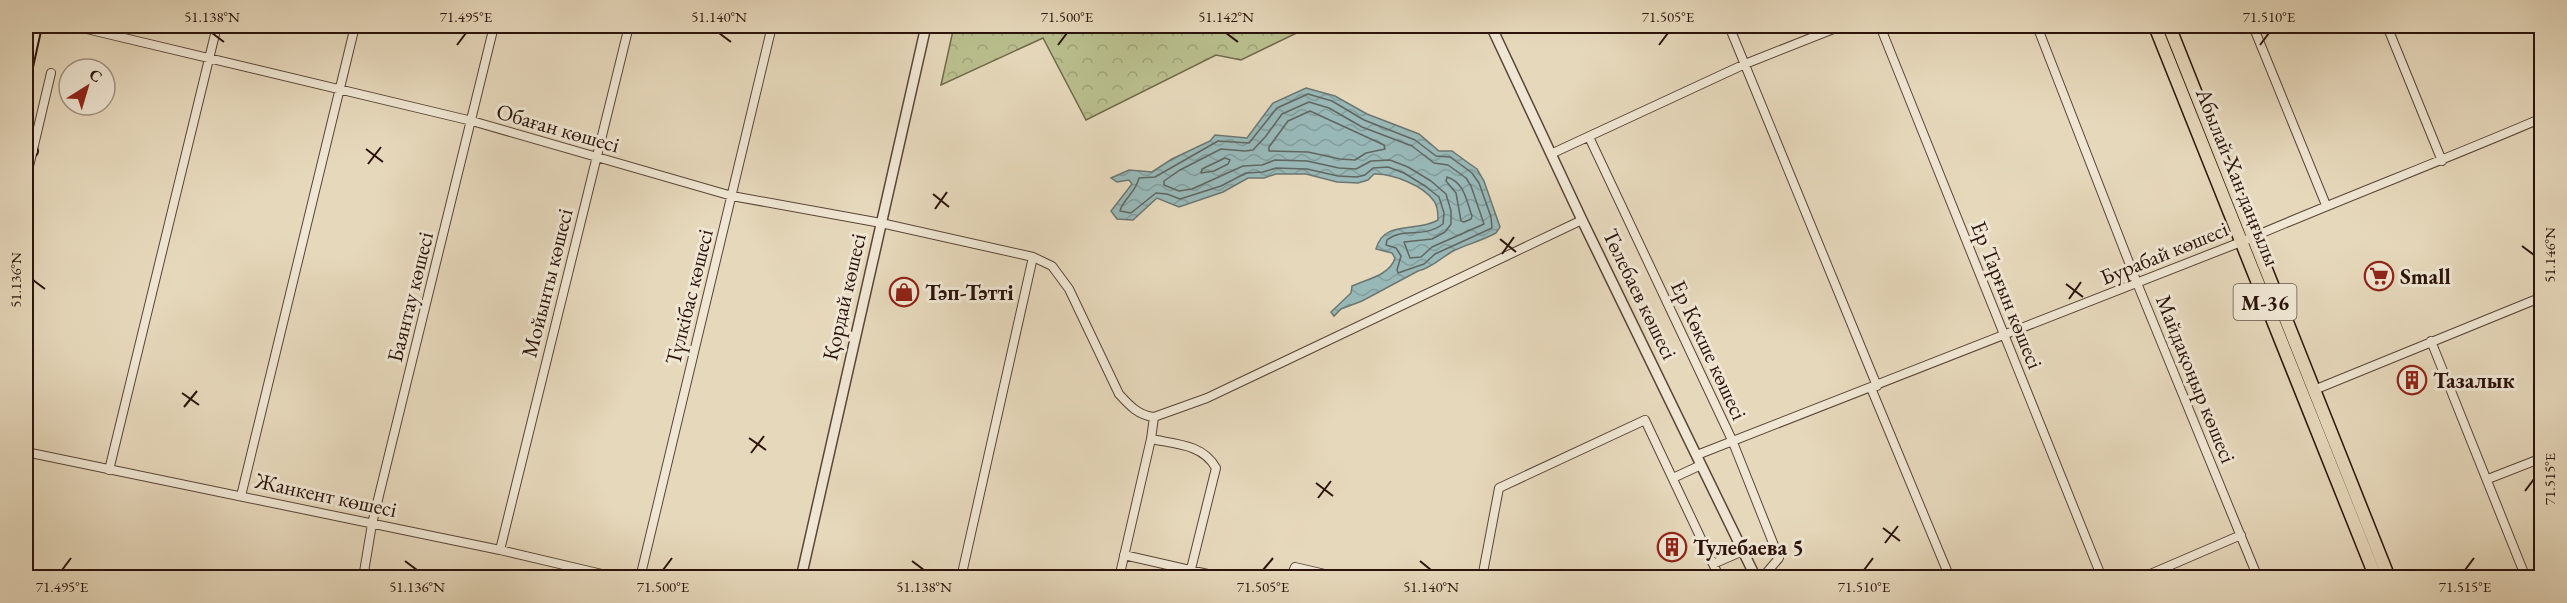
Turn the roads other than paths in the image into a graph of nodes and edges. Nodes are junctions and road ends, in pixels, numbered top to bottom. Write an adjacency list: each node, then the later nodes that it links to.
1 (36, 26): 20 (main road)
2 (74, 26): 18 (street, Обаған көшесі)
3 (217, 26): 18 (street)
4 (355, 26): 22 (street)
5 (494, 26): 24 (street, Баянтау көшесі)
6 (629, 26): 29 (street, Мойынты көшесі)
7 (772, 26): 32 (street, Түлкібас көшесі)
8 (926, 26): 35 (street, Қордай көшесі)
9 (1491, 26): 28 (street, Төлебаев көшесі)
10 (1729, 26): 19 (street)
11 (1841, 26): 19 (street)
12 (1880, 26): 40 (street, Ер Тарғын көшесі)
13 (2037, 26): 38 (street, Майдақоңыр көшесі)
14 (2155, 26): 36 (main road, Абылай Хан даңғылы / M-36)
15 (2169, 26): 36 (main road, Абылай Хан даңғылы / M-36)
16 (2253, 26): 33 (street)
17 (2387, 26): 30 (street)
18 (209, 59): 22 (street, Обаған көшесі); 51 (street)
19 (1745, 64): 25 (street); 42 (street)
20 (26, 71)
21 (51, 73): 27 (street)
22 (340, 90): 24 (street, Обаған көшесі); 54 (street)
23 (2541, 118): 30 (street, Бурабай көшесі)
24 (472, 121): 29 (street, Обаған көшесі); 55 (street, Баянтау көшесі)
25 (1589, 137): 28 (street); 46 (street, Ер Көкше көшесі)
26 (26, 138): 27 (main road)
27 (32, 151): 31 (street)
28 (1552, 153): 34 (street, Төлебаев көшесі)
29 (596, 158): 32 (street, Обаған көшесі); 57 (street, Мойынты көшесі)
30 (2442, 161): 33 (street, Бурабай көшесі)
31 (26, 179)
32 (732, 196): 35 (street, Обаған көшесі); 64 (street, Түлкібас көшесі)
33 (2326, 205): 36 (street, Бурабай көшесі)
34 (1582, 220): 44 (street); 48 (street, Төлебаев көшесі)
35 (881, 223): 37 (street, Обаған көшесі); 65 (street, Қордай көшесі)
36 (2247, 240): 38 (street, Бурабай көшесі); 43 (main road, Абылай Хан даңғылы / M-36); 79 (main road, Абылай Хан даңғылы / M-36)
37 (1033, 257): 44 (street); 66 (street)
38 (2137, 283): 40 (street, Бурабай көшесі); 56 (street, Майдақоңыр көшесі)
39 (2541, 297): 41 (street)
40 (2004, 336): 42 (street, Бурабай көшесі); 76 (street, Ер Тарғын көшесі)
41 (2431, 341): 43 (street); 53 (street)
42 (1874, 387): 46 (street, Бурабай көшесі); 75 (street)
43 (2314, 390): 80 (main road, Абылай Хан даңғылы / M-36)
44 (1154, 417): 45 (street)
45 (1151, 439): 59 (street); 61 (street)
46 (1732, 441): 48 (street, Бурабай көшесі); 74 (street, Ер Көкше көшесі)
47 (26, 452): 51 (street, Жанкент көшесі)
48 (1697, 455): 50 (street, Төлебаев көшесі)
49 (2541, 458): 53 (street)
50 (1701, 465): 52 (street); 58 (street, Төлебаев көшесі)
51 (109, 470): 54 (street, Жанкент көшесі)
52 (1673, 478): 60 (street); 71 (street)
53 (2488, 479): 81 (street)
54 (241, 496): 55 (street, Жанкент көшесі)
55 (372, 524): 57 (street, Жанкент көшесі); 62 (street, Баянтау көшесі)
56 (2241, 535): 77 (street); 78 (street, Майдақоңыр көшесі)
57 (500, 550): 63 (street, Жанкент көшесі)
58 (1743, 551): 60 (street); 73 (street, Төлебаев көшесі)
59 (1124, 555): 61 (street); 67 (street)
60 (1713, 564): 72 (street)
61 (1191, 569): 68 (street)
62 (363, 578)
63 (619, 578)
64 (640, 578)
65 (801, 578)
66 (961, 578)
67 (1119, 578)
68 (1225, 578)
69 (1290, 578): 70 (street)
70 (1342, 578)
71 (1482, 578)
72 (1720, 578)
73 (1756, 578)
74 (1762, 578)
75 (1950, 578)
76 (2102, 578)
77 (2141, 578)
78 (2258, 578)
79 (2376, 578)
80 (2390, 578)
81 (2526, 578)

